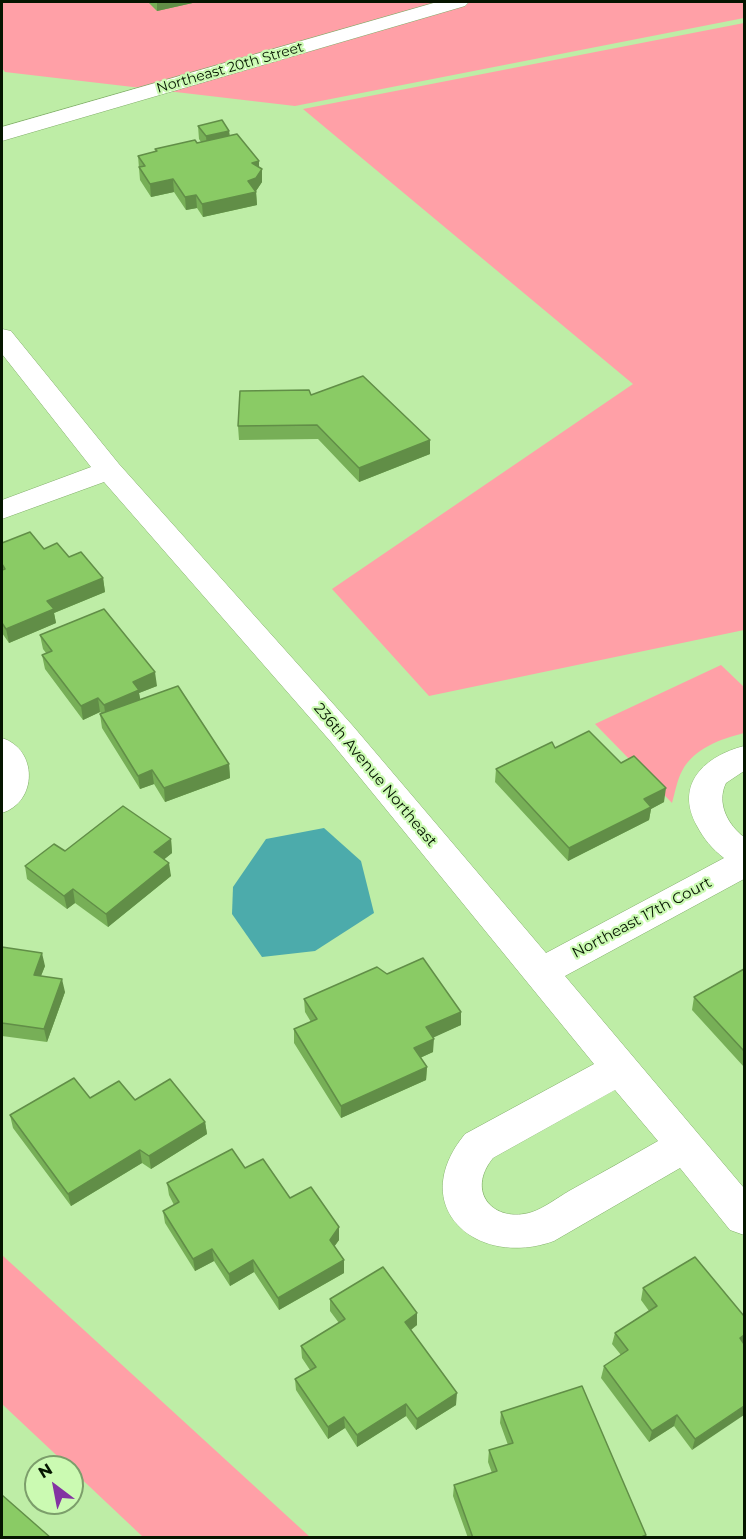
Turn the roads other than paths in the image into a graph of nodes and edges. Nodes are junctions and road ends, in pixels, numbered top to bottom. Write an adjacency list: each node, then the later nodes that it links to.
1 (459, 2): 2 (street, Northeast 20th Street)
2 (2, 134)
3 (2, 337): 4 (street, 236th Avenue Northeast)
4 (109, 470): 5 (street); 11 (street, 236th Avenue Northeast)
5 (2, 510)
6 (2, 750): 8 (street)
7 (744, 758): 9 (street)
8 (2, 801)
9 (744, 854)
10 (744, 863): 11 (street, Northeast 17th Court)
11 (540, 973): 12 (street, 236th Avenue Northeast)
12 (619, 1069): 13 (street, 236th Avenue Northeast); 13 (street)
13 (684, 1146): 14 (street, 236th Avenue Northeast)
14 (744, 1217)

